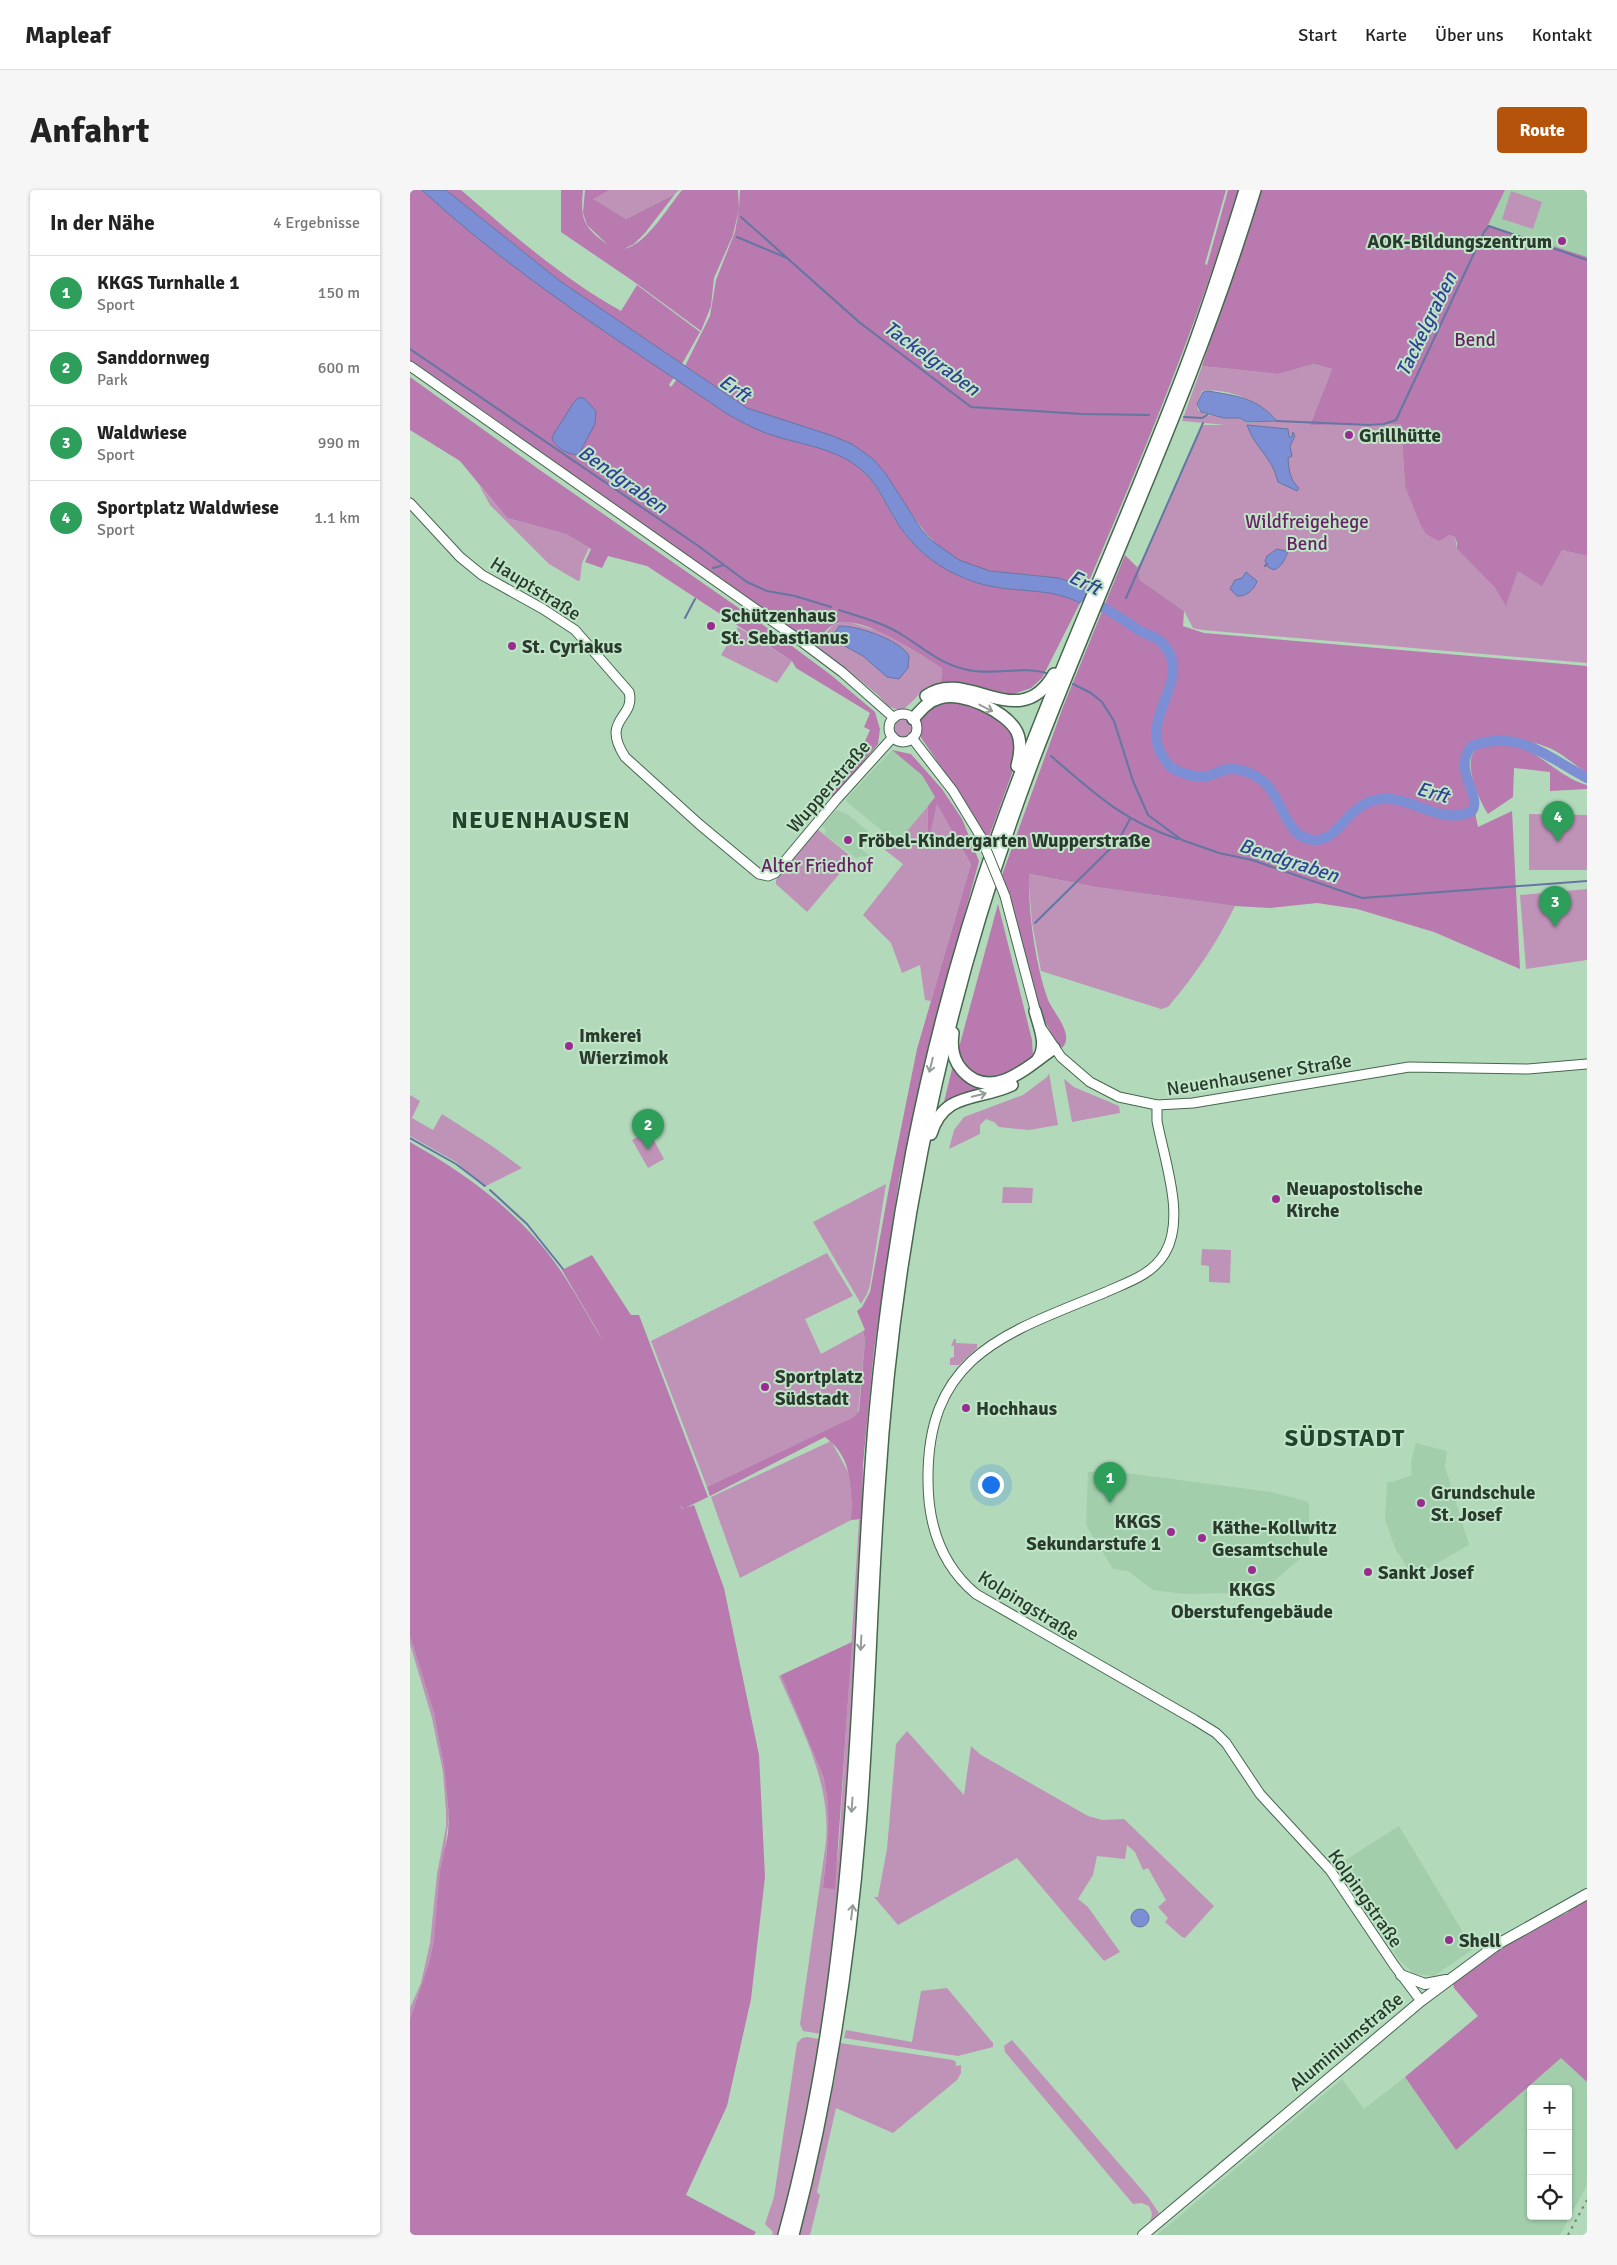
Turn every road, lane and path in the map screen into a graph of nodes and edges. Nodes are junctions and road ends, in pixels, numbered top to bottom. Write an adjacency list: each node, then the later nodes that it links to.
1 (1245, 190): 5 (highway)
2 (1255, 190): 5 (highway)
3 (410, 366): 9 (street)
4 (410, 503): 13 (street, Hauptstraße)
5 (1100, 586): 6 (highway)
6 (1089, 611): 7 (highway); 14 (highway)
7 (1074, 637): 8 (highway); 12 (highway)
8 (910, 717): 9 (street); 11 (street); 12 (highway, one-way to 12)
9 (894, 718): 10 (street)
10 (893, 738): 11 (street); 13 (street, Wupperstraße)
11 (912, 738): 15 (street, Neuenhausener Straße, bridge)
12 (997, 836): 25 (highway, one-way to 25)
13 (768, 876)
14 (966, 964): 17 (highway); 20 (highway)
15 (1035, 1010): 16 (street, Neuenhausener Straße); 17 (highway)
16 (1056, 1050): 17 (highway); 19 (street, Neuenhausener Straße); 20 (highway, one-way to 16)
17 (1036, 1061)
18 (1587, 1064): 19 (street, Neuenhausener Straße)
19 (1156, 1105): 22 (street, Kolpingstraße)
20 (916, 1184): 26 (highway, one-way to 20)
21 (1587, 1894): 23 (main road, Aluminiumstraße)
22 (1401, 1975): 23 (main road); 24 (street, Kolpingstraße)
23 (1449, 1979): 24 (main road, Aluminiumstraße)
24 (1421, 2000): 27 (main road, Aluminiumstraße)
25 (784, 2235)
26 (793, 2235)
27 (1142, 2235)

